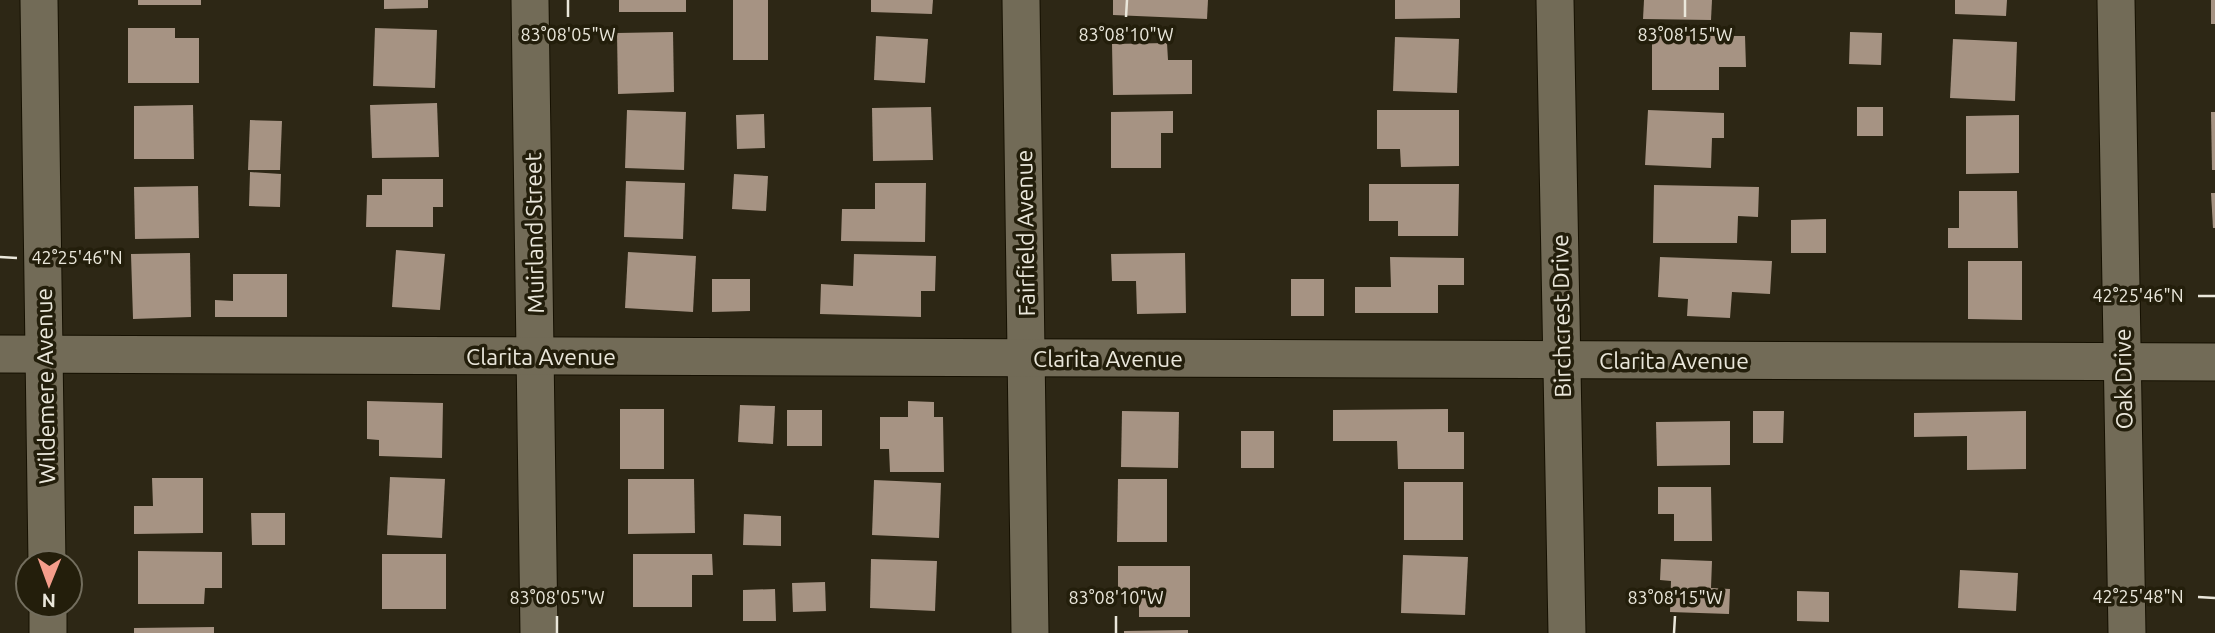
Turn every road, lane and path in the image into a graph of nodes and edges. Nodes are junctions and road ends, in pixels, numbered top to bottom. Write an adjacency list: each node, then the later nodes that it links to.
1 (39, 0): 7 (street, Wildemere Avenue)
2 (530, 0): 8 (street, Muirland Street)
3 (1021, 0): 9 (street, Fairfield Avenue)
4 (1555, 0): 10 (street, Birchcrest Drive)
5 (2116, 0): 11 (street, Oak Drive)
6 (0, 354): 7 (street, Clarita Avenue)
7 (45, 355): 8 (street, Clarita Avenue); 13 (street, Wildemere Avenue)
8 (536, 356): 9 (street, Clarita Avenue); 14 (street, Muirland Street)
9 (1027, 358): 10 (street, Clarita Avenue); 15 (street, Fairfield Avenue)
10 (1562, 360): 11 (street, Clarita Avenue); 16 (street, Birchcrest Drive)
11 (2123, 362): 12 (street, Clarita Avenue); 17 (street, Oak Drive)
12 (2215, 362)
13 (47, 549)
14 (540, 633)
15 (1030, 633)
16 (1567, 633)
17 (2127, 633)

